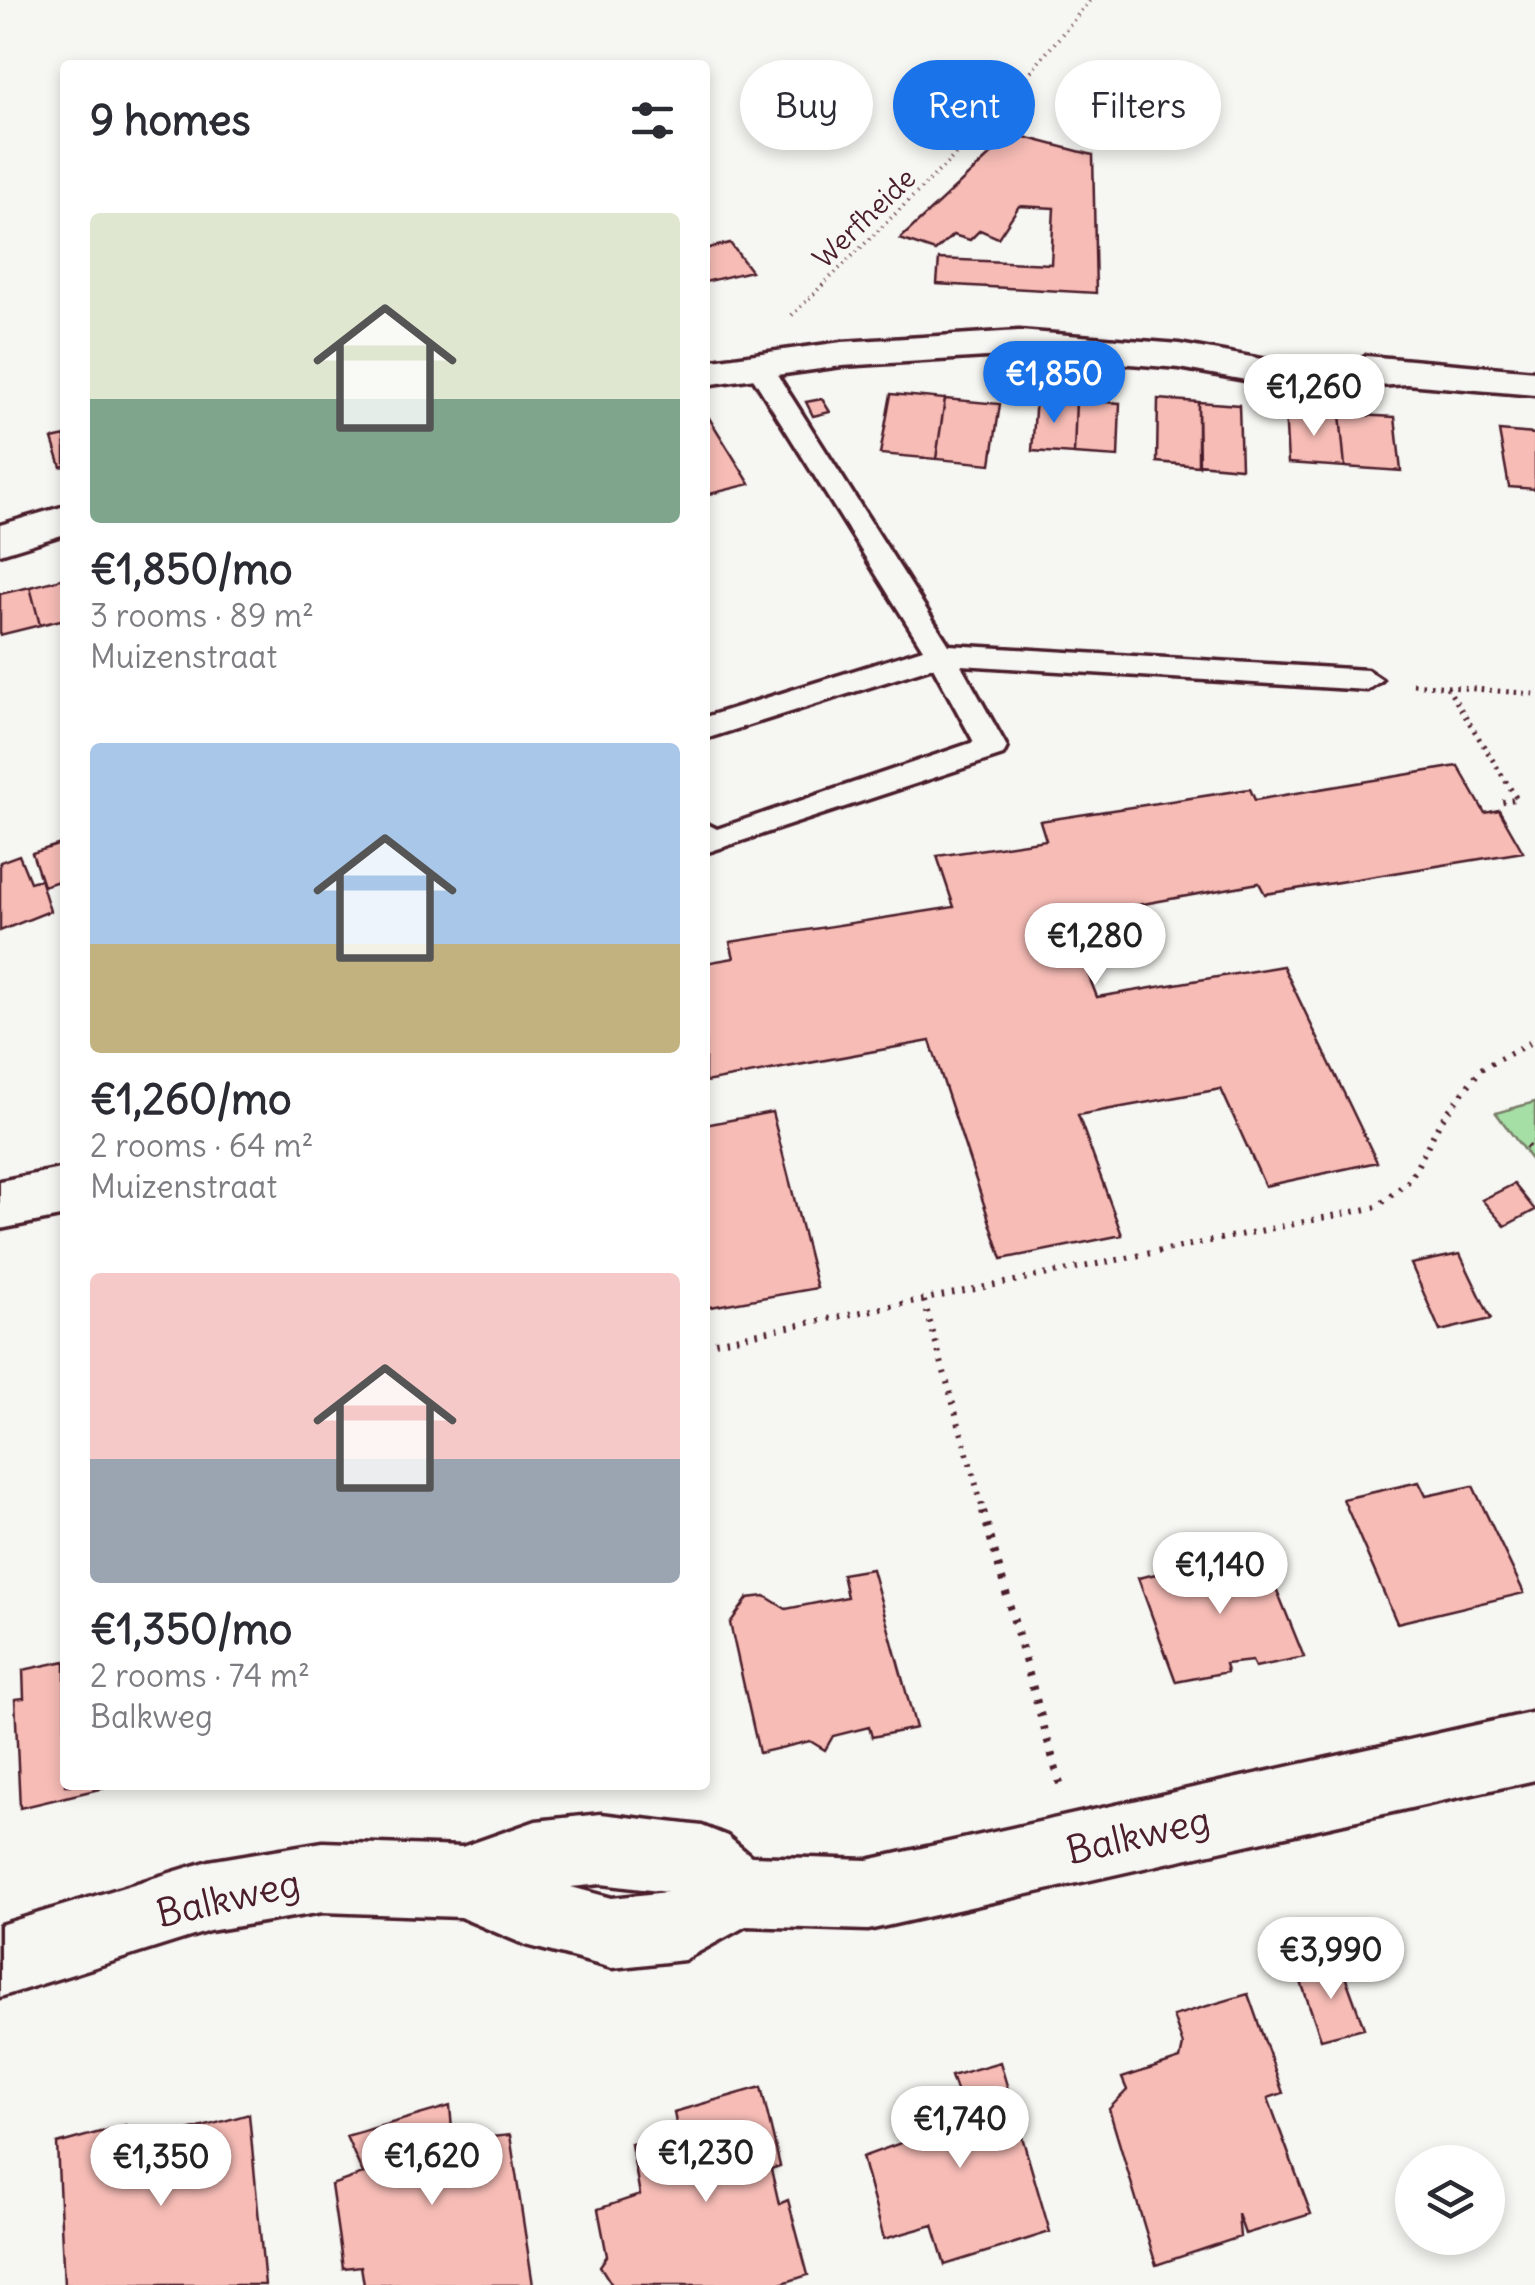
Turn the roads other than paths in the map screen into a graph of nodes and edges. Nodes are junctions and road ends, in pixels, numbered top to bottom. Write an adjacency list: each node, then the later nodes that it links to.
1 (733, 369): 2 (street); 5 (lane)
2 (1535, 383)
3 (60, 522): 4 (street)
4 (0, 540)
5 (940, 654): 6 (lane); 7 (lane); 8 (lane)
6 (1367, 680)
7 (710, 726)
8 (710, 843)
9 (60, 1193): 10 (street)
10 (0, 1205)
11 (1535, 1746): 12 (street, Balkweg)
12 (0, 1961)

